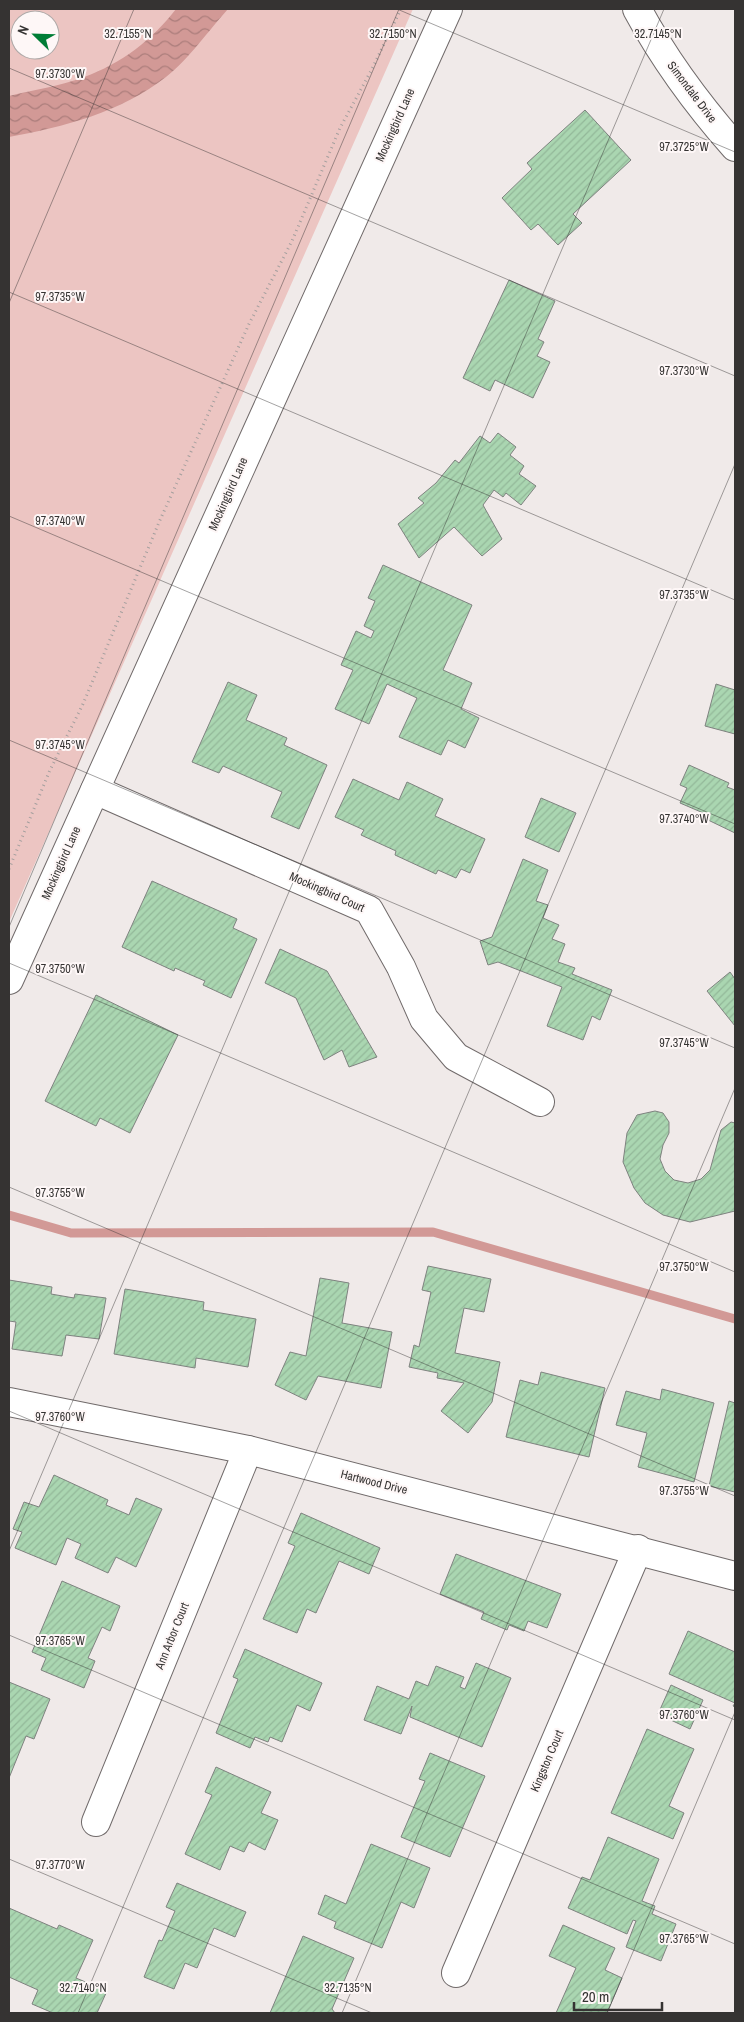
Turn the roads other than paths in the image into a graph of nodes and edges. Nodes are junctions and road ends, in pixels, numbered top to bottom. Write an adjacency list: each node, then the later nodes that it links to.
1 (448, 9): 4 (street, Mockingbird Lane)
2 (637, 9): 3 (street, Simondale Drive)
3 (735, 147)
4 (95, 790): 5 (street, Mockingbird Lane); 6 (street, Mockingbird Court)
5 (9, 980)
6 (540, 1102)
7 (9, 1402): 8 (street, Hartwood Drive)
8 (248, 1450): 9 (street, Hartwood Drive); 11 (street, Ann Arbor Court)
9 (638, 1549): 10 (street, Hartwood Drive); 12 (street, Kingston Court)
10 (735, 1576)
11 (96, 1822)
12 (456, 1973)

